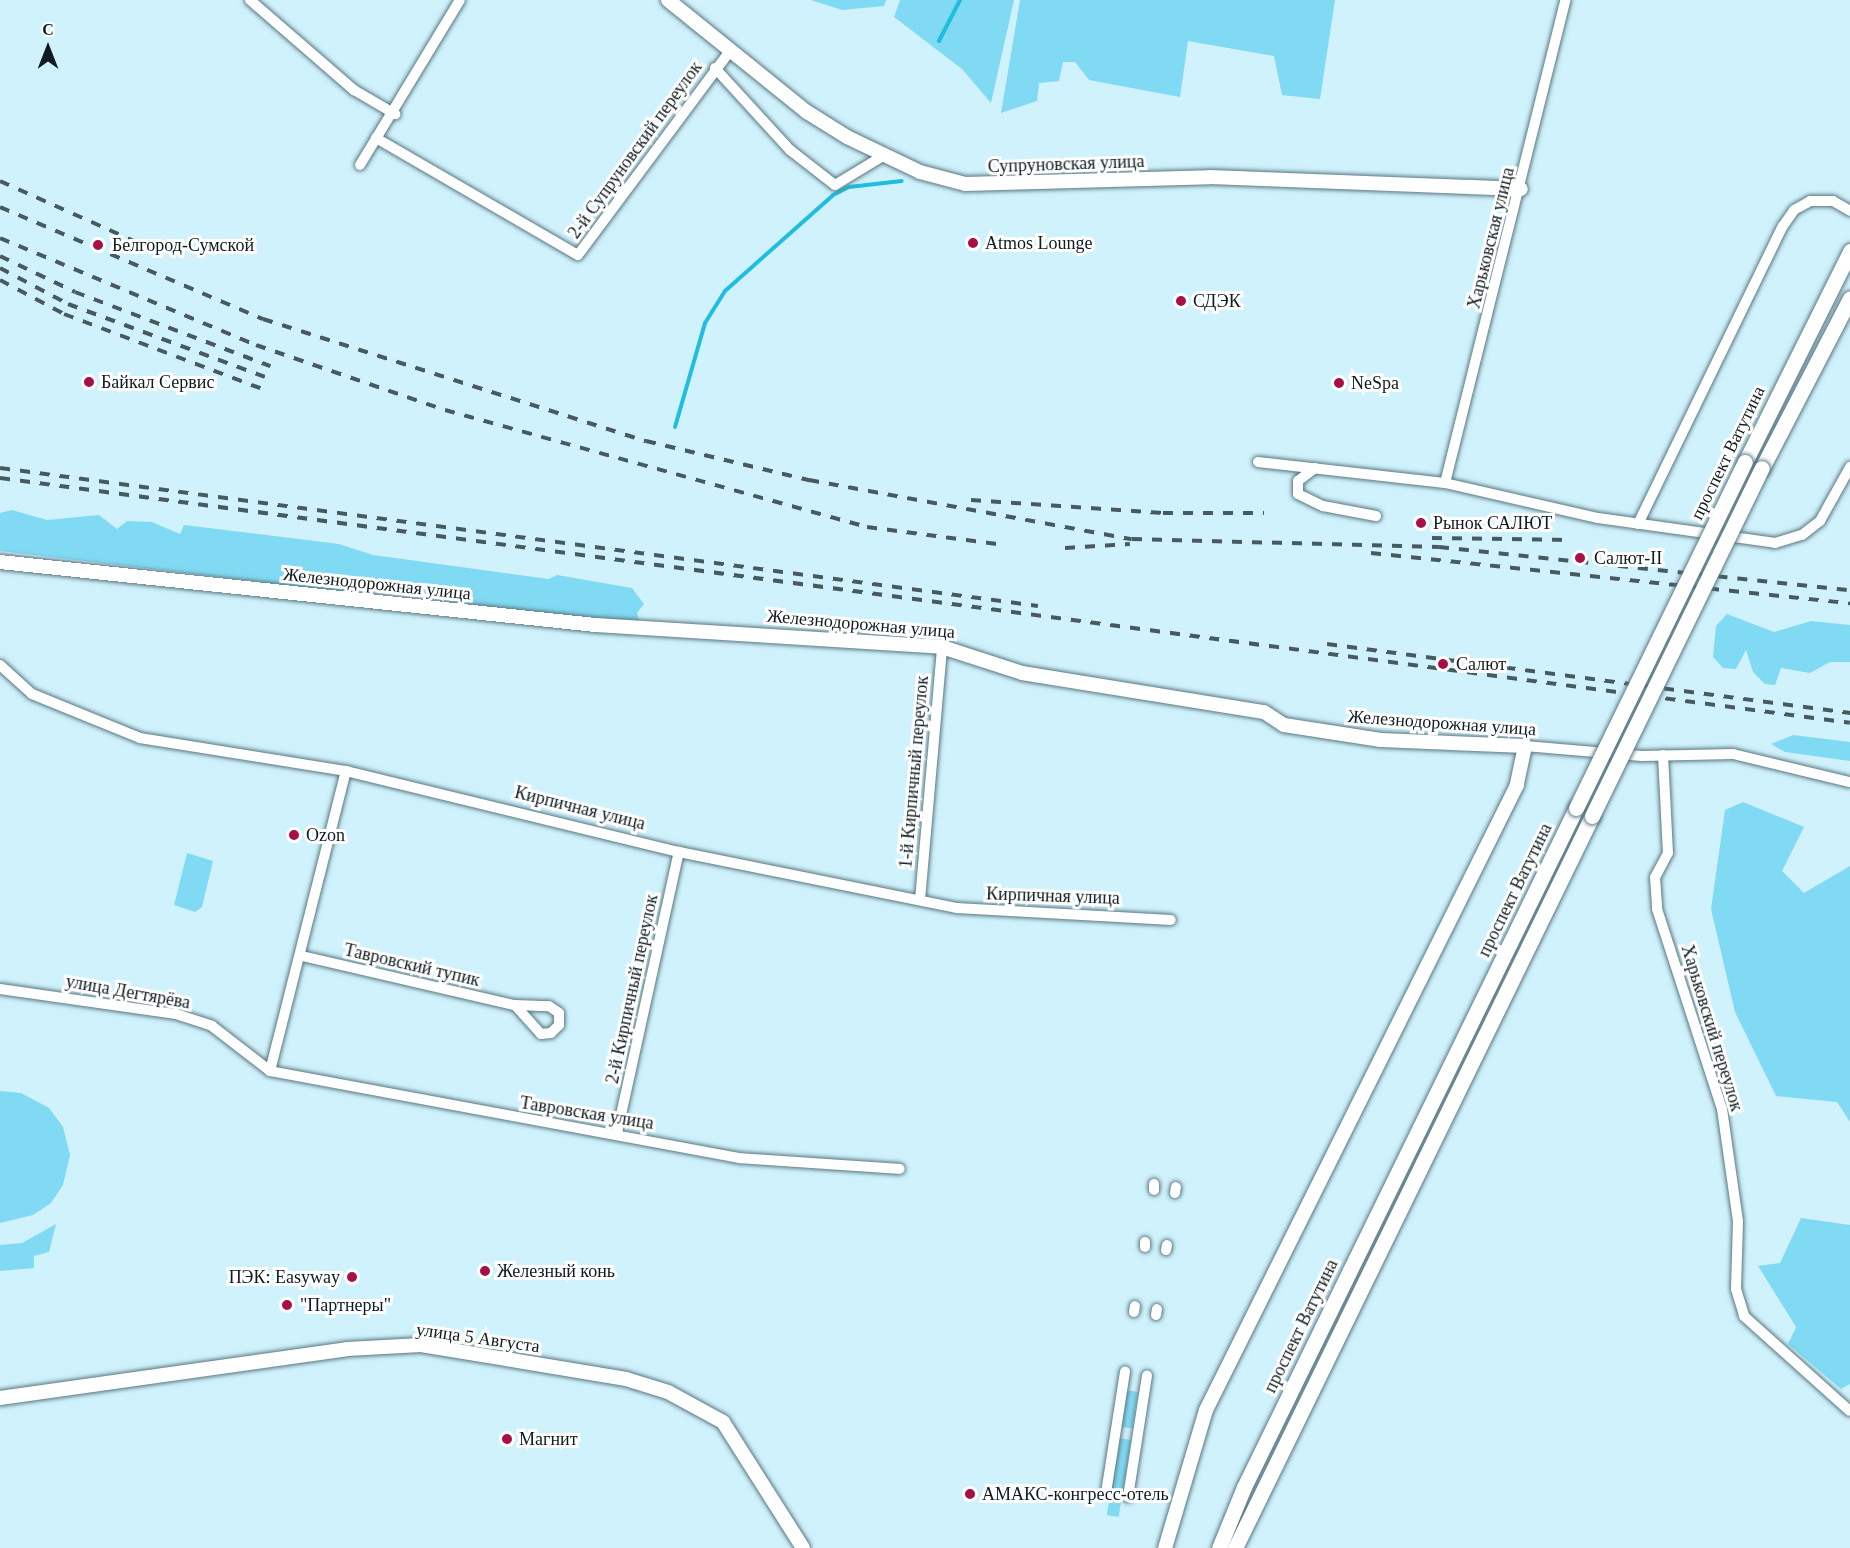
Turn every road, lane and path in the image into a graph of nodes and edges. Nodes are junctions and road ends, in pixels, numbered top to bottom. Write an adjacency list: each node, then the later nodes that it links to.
1 (250, 0): 7 (street)
2 (460, 0): 7 (street)
3 (1565, 0): 11 (street, Харьковская улица)
4 (674, 2): 5 (street, Супруновская улица)
5 (730, 51): 6 (street, 2-й Супруновский переулок); 9 (street, Супруновская улица)
6 (716, 68): 8 (street, 2-й Супруновский переулок); 9 (street)
7 (395, 114): 8 (street)
8 (376, 138): 10 (street)
9 (883, 156): 11 (street, Супруновская улица)
10 (360, 165)
11 (1521, 189): 18 (street, Харьковская улица)
12 (1849, 208): 20 (street)
13 (1850, 251): 45 (main road, проспект Ватутина, bridge)
14 (1850, 298): 46 (main road, проспект Ватутина, bridge)
15 (1258, 462): 17 (street)
16 (1850, 467): 20 (street)
17 (1315, 468): 18 (street); 19 (street)
18 (1445, 483): 20 (street)
19 (1376, 516)
20 (1638, 524)
21 (0, 562): 22 (street, Железнодорожная улица)
22 (942, 647): 24 (street, Железнодорожная улица); 29 (street, 1-й Кирпичный переулок)
23 (0, 665): 26 (street, Кирпичная улица)
24 (1525, 746): 25 (street, Железнодорожная улица); 44 (street)
25 (1663, 755): 27 (street, Железнодорожная улица); 40 (street, Харьковский переулок)
26 (346, 771): 28 (street, Кирпичная улица); 31 (street)
27 (1850, 782)
28 (679, 852): 29 (street, Кирпичная улица); 35 (street, 2-й Кирпичный переулок)
29 (920, 900): 30 (street, Кирпичная улица)
30 (1170, 920)
31 (302, 956): 33 (street, Тавровский тупик); 34 (street)
32 (0, 990): 34 (street, улица Дегтярёва)
33 (515, 1005)
34 (270, 1071): 35 (street, Тавровская улица)
35 (617, 1134): 36 (street, Тавровская улица)
36 (900, 1169)
37 (1125, 1371): 41 (street)
38 (1147, 1375): 42 (street)
39 (0, 1398): 43 (street, улица 5 Августа)
40 (1850, 1411)
41 (1106, 1493)
42 (1128, 1497)
43 (803, 1548)
44 (1164, 1548)
45 (1219, 1548)
46 (1235, 1548)

